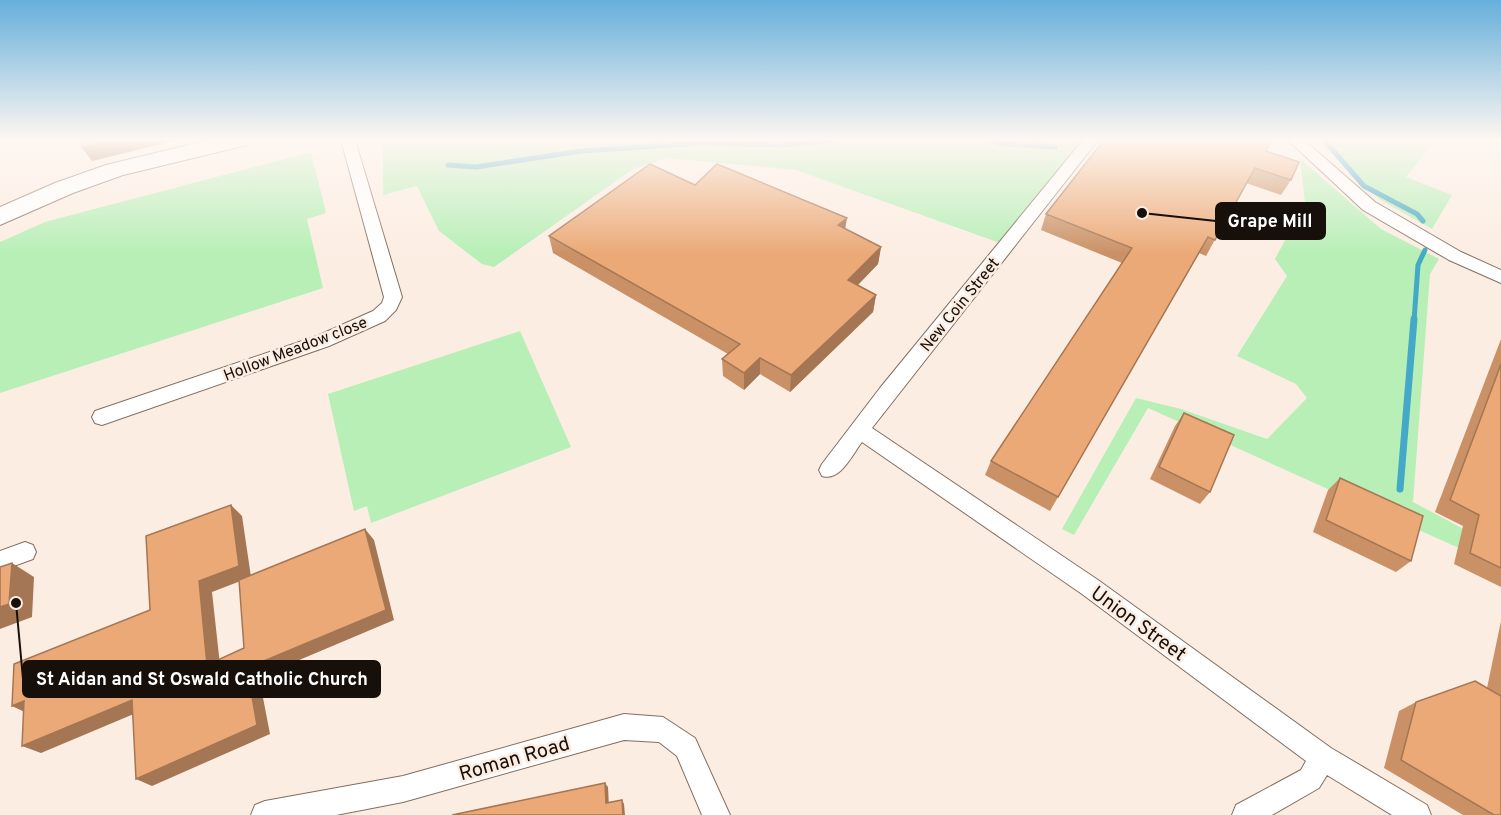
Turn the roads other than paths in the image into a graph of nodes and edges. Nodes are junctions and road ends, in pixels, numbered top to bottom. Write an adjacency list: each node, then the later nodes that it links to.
1 (92, 178): 6 (main road)
2 (124, 178): 9 (main road)
3 (359, 178): 11 (street, Hollow Meadow close)
4 (1060, 178): 12 (street, New Coin Street)
5 (1338, 178): 10 (street)
6 (64, 188): 7 (main road); 8 (main road)
7 (0, 198)
8 (0, 217)
9 (0, 231)
10 (1501, 276)
11 (102, 417)
12 (861, 431): 13 (street, New Coin Street); 16 (street, Union Street)
13 (829, 470)
14 (25, 552): 15 (street)
15 (0, 561)
16 (1322, 757): 19 (street); 20 (street, Union Street)
17 (265, 815): 18 (street, Roman Road)
18 (716, 815)
19 (1246, 815)
20 (1417, 815)

